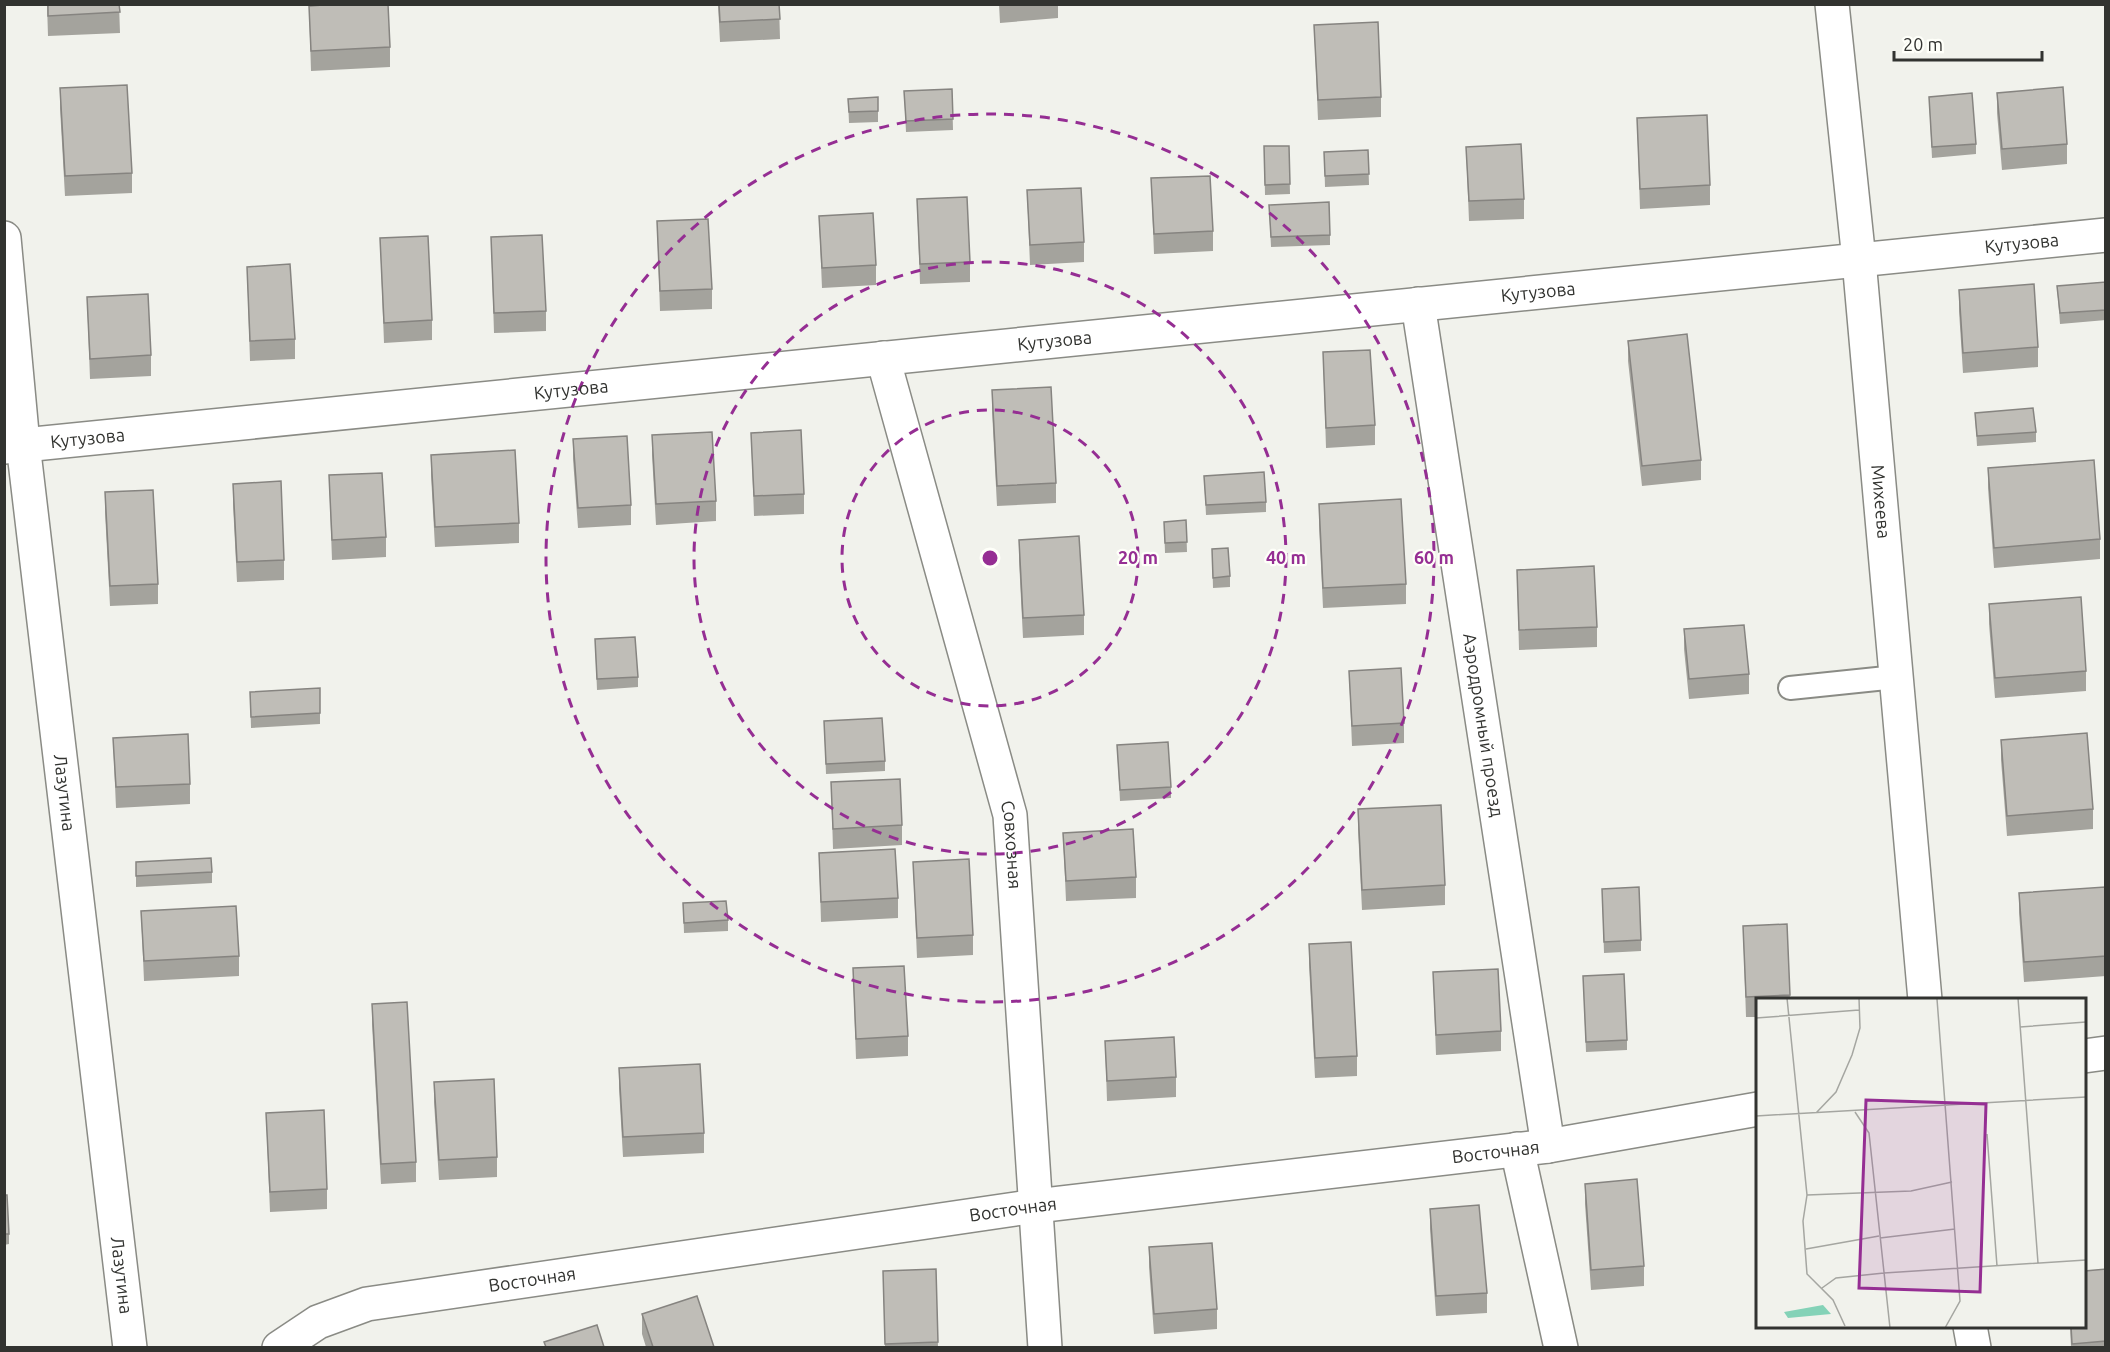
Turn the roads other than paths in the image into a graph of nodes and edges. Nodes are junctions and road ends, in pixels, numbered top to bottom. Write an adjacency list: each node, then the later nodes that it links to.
1 (1832, 4): 4 (street, Михеева)
2 (2106, 235): 4 (street, Кутузова)
3 (4, 238): 7 (street, Лазутина)
4 (1859, 260): 5 (street, Кутузова); 8 (street, Михеева)
5 (1418, 304): 6 (street, Кутузова); 14 (street, Аэродромный проезд)
6 (882, 358): 7 (street, Кутузова); 15 (street, Совхозная)
7 (14, 445): 17 (street, Лазутина)
8 (1896, 677): 9 (lane); 10 (street, Михеева)
9 (1791, 688)
10 (1925, 998)
11 (2106, 1053): 12 (street)
12 (2086, 1056)
13 (1756, 1109): 14 (street, Восточная)
14 (1533, 1148): 15 (street, Восточная); 20 (street, Аэродромный проезд)
15 (1036, 1206): 18 (street, Восточная); 19 (street, Совхозная)
16 (1970, 1328): 21 (street)
17 (130, 1347)
18 (279, 1347)
19 (1045, 1347)
20 (1561, 1347)
21 (1974, 1347)

